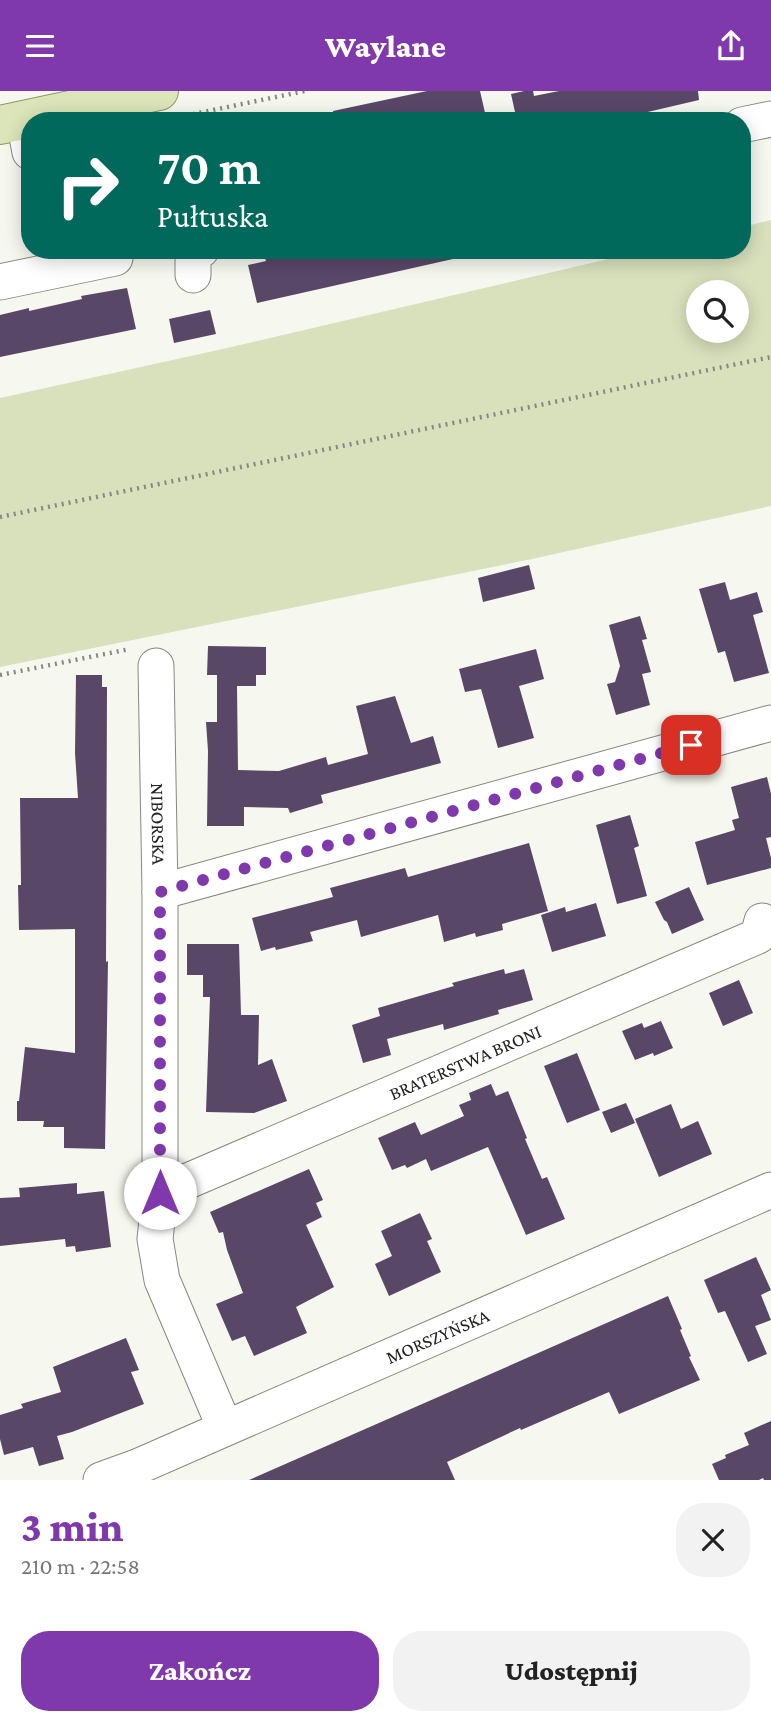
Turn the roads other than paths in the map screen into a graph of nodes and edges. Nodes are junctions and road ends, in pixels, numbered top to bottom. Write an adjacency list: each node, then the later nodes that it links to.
1 (165, 105): 2 (main road)
2 (127, 112)
3 (771, 119): 4 (street)
4 (751, 123)
5 (94, 259): 6 (street)
6 (53, 261): 7 (street)
7 (0, 282)
8 (156, 666): 10 (street, NIBORSKA)
9 (771, 723): 10 (street)
10 (160, 892): 13 (street, NIBORSKA)
11 (762, 921): 13 (street, BRATERSTWA BRONI)
12 (771, 1190): 14 (street, MORSZYŃSKA)
13 (160, 1193): 14 (street, NIBORSKA)
14 (225, 1429): 15 (street, MORSZYŃSKA)
15 (101, 1480)

